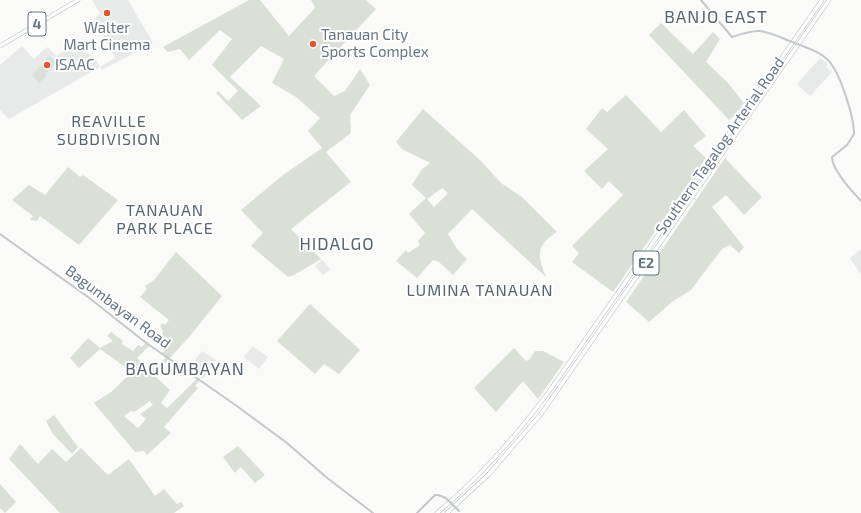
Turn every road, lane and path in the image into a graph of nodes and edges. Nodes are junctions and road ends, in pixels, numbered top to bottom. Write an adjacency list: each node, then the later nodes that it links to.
1 (78, 0): 5 (highway, 4)
2 (701, 0): 6 (street, bridge)
3 (822, 0): 10 (highway, Southern Tagalog Arterial Road / E2)
4 (830, 0): 11 (highway, Southern Tagalog Arterial Road / E2)
5 (0, 46)
6 (861, 201)
7 (0, 234): 8 (street, Bagumbayan Road)
8 (373, 513)
9 (417, 513): 12 (street, bridge)
10 (437, 513)
11 (447, 513)
12 (462, 513)

